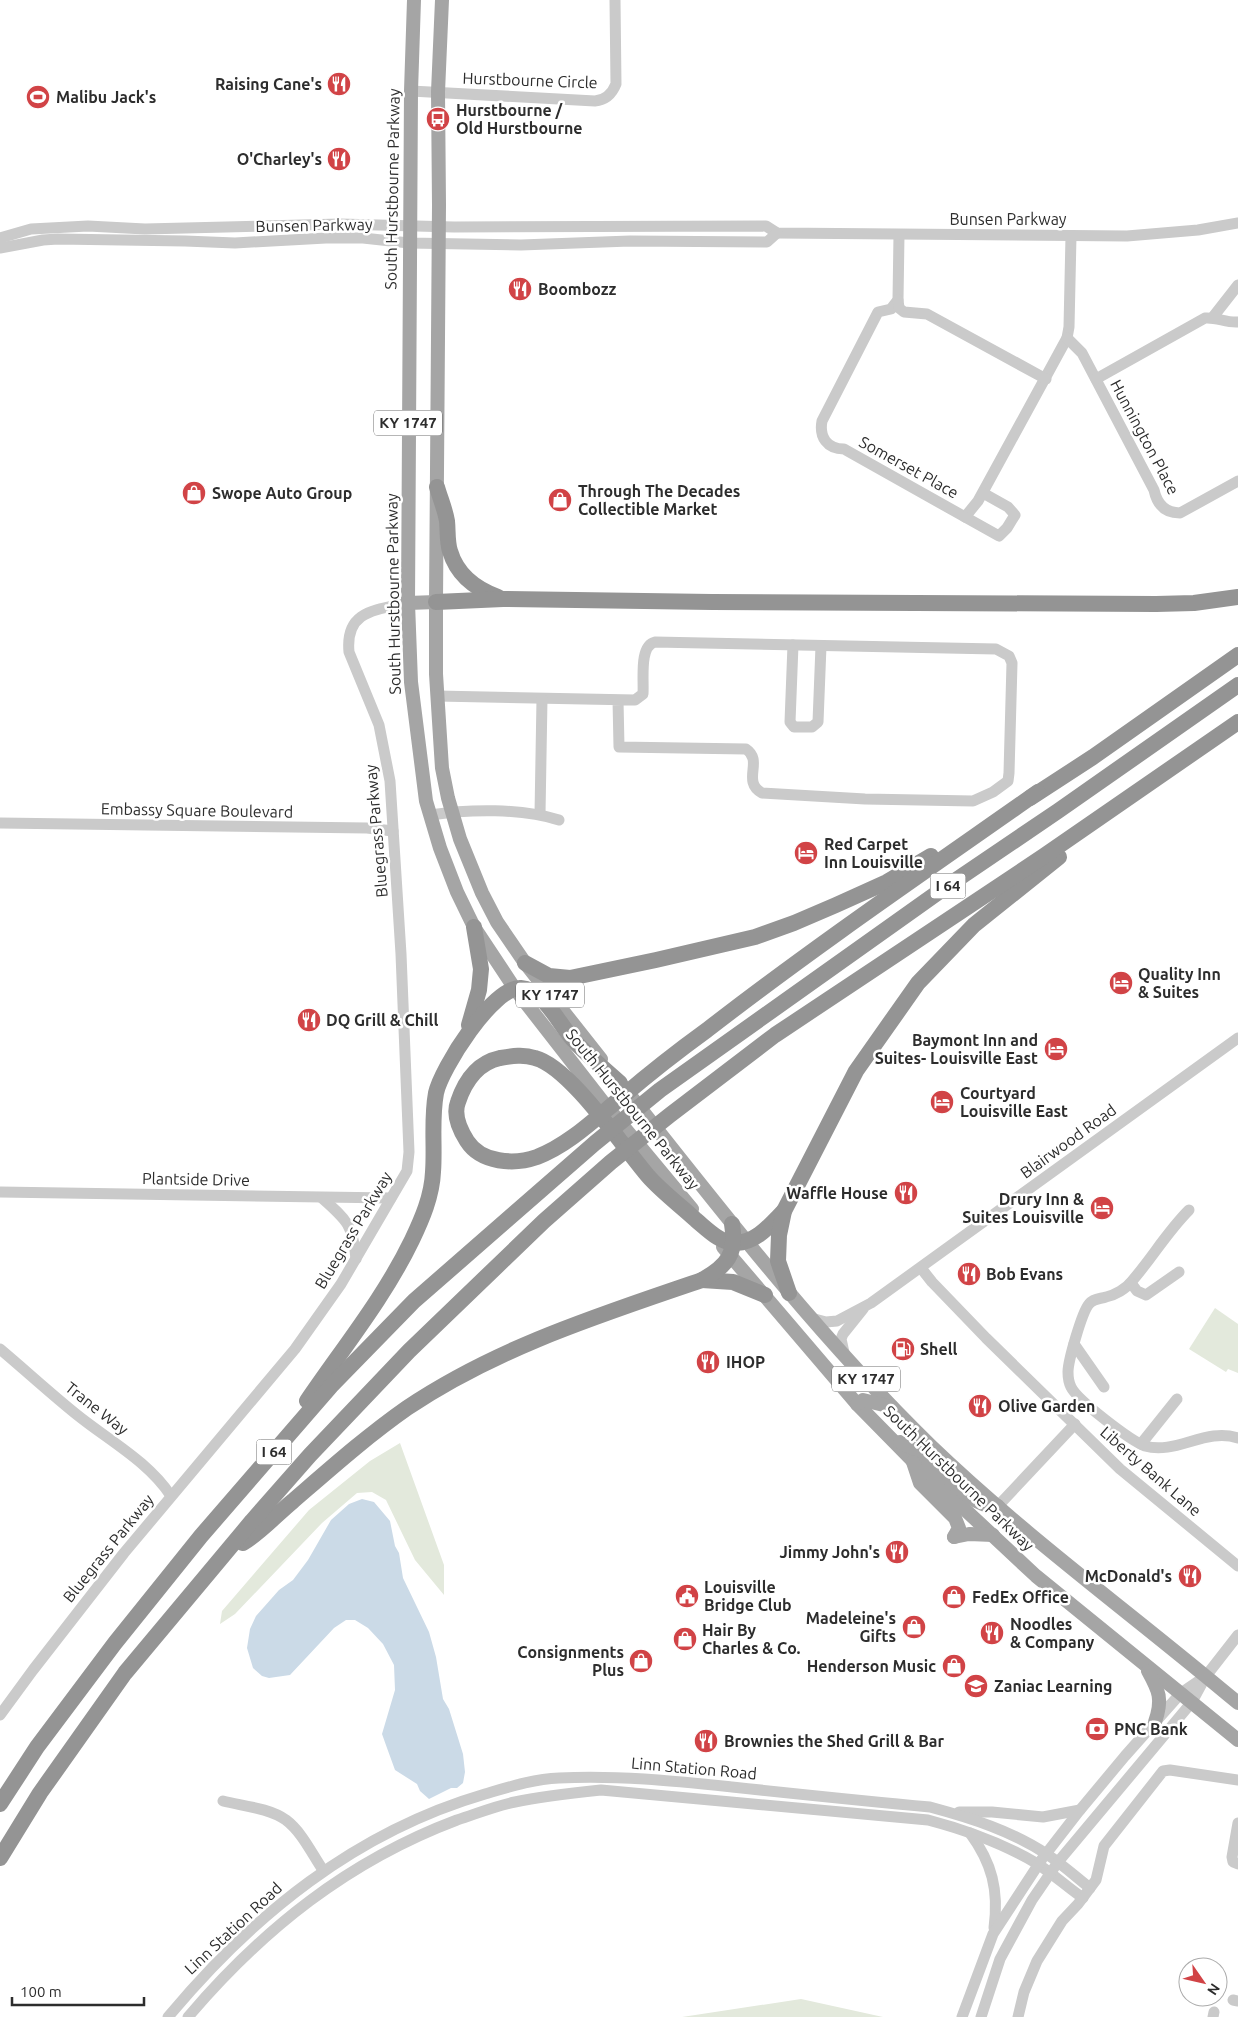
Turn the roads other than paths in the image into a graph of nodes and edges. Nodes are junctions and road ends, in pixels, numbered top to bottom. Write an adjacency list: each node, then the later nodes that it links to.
1 (414, 0): 4 (main road, South Hurstbourne Parkway / KY 1747)
2 (442, 0): 5 (main road, South Hurstbourne Parkway / KY 1747)
3 (614, 0): 5 (street, Hurstbourne Circle)
4 (410, 90): 5 (street, Hurstbourne Circle); 7 (main road, South Hurstbourne Parkway / KY 1747)
5 (438, 92): 8 (main road, South Hurstbourne Parkway / KY 1747)
6 (1238, 223): 11 (street, Bunsen Parkway)
7 (410, 225): 8 (street, Bunsen Parkway); 12 (street, Bunsen Parkway); 13 (main road, South Hurstbourne Parkway / KY 1747)
8 (438, 227): 9 (street, Bunsen Parkway); 14 (main road, South Hurstbourne Parkway / KY 1747)
9 (777, 234): 10 (street, Bunsen Parkway); 14 (street, Bunsen Parkway)
10 (900, 235): 11 (street, Bunsen Parkway); 17 (street)
11 (1071, 236): 20 (street, Somerset Place)
12 (0, 238)
13 (409, 242): 14 (street, Bunsen Parkway); 15 (street, Bunsen Parkway); 30 (main road, South Hurstbourne Parkway / KY 1747)
14 (438, 243): 24 (main road, South Hurstbourne Parkway / KY 1747)
15 (0, 248)
16 (1238, 285): 18 (street)
17 (898, 300): 21 (street); 26 (street, Somerset Place)
18 (1214, 317): 19 (street); 22 (street)
19 (1238, 322)
20 (1067, 338): 21 (street, Somerset Place); 22 (street, Hunnington Place)
21 (1046, 379): 25 (street, Somerset Place)
22 (1096, 379): 23 (street, Hunnington Place)
23 (1238, 481)
24 (437, 487): 28 (highway); 29 (main road, South Hurstbourne Parkway / KY 1747)
25 (982, 493): 26 (street, Somerset Place); 26 (street)
26 (965, 517)
27 (1238, 597): 28 (highway)
28 (503, 599): 29 (highway)
29 (436, 602): 30 (main road); 35 (main road, South Hurstbourne Parkway / KY 1747)
30 (408, 603): 43 (main road, South Hurstbourne Parkway / KY 1747); 46 (street, Bluegrass Parkway)
31 (793, 645): 32 (street); 32 (street); 37 (street)
32 (827, 646): 37 (street)
33 (1238, 655): 40 (highway)
34 (1238, 685): 82 (highway, I 64)
35 (437, 696): 36 (street); 41 (main road, South Hurstbourne Parkway / KY 1747)
36 (542, 699): 37 (street); 42 (street)
37 (618, 700)
38 (1238, 722): 39 (highway, I 64)
39 (1176, 764): 57 (highway); 86 (highway, I 64)
40 (1038, 792): 48 (highway); 59 (highway)
41 (451, 812): 42 (street); 43 (street); 48 (main road, South Hurstbourne Parkway / KY 1747)
42 (540, 814): 44 (street)
43 (430, 815): 47 (main road, South Hurstbourne Parkway / KY 1747)
44 (559, 820)
45 (0, 823): 46 (street, Embassy Square Boulevard)
46 (393, 831): 55 (street, Bluegrass Parkway)
47 (474, 927): 49 (main road, South Hurstbourne Parkway / KY 1747); 51 (highway)
48 (525, 963): 52 (main road, South Hurstbourne Parkway / KY 1747)
49 (515, 988): 51 (highway); 52 (highway); 59 (main road, South Hurstbourne Parkway / KY 1747)
50 (1238, 1038): 62 (street, Blairwood Road)
51 (465, 1040): 82 (highway)
52 (620, 1083): 58 (main road, South Hurstbourne Parkway / KY 1747)
53 (0, 1192): 54 (street, Plantside Drive)
54 (322, 1198): 55 (street, Plantside Drive); 61 (street)
55 (391, 1198): 61 (street, Bluegrass Parkway)
56 (1189, 1210): 65 (street)
57 (784, 1212): 60 (highway); 66 (highway)
58 (732, 1224): 60 (highway)
59 (712, 1233): 60 (highway)
60 (737, 1247): 64 (highway); 66 (main road, South Hurstbourne Parkway / KY 1747); 67 (main road, South Hurstbourne Parkway / KY 1747)
61 (356, 1259): 83 (street, Bluegrass Parkway)
62 (921, 1268): 68 (street, Blairwood Road); 77 (street, Liberty Bank Lane)
63 (1179, 1272): 65 (street)
64 (702, 1280): 67 (highway); 86 (highway)
65 (1131, 1283): 70 (street)
66 (789, 1293): 69 (main road, South Hurstbourne Parkway / KY 1747)
67 (765, 1295): 75 (main road, South Hurstbourne Parkway / KY 1747)
68 (867, 1305): 69 (street, Blairwood Road); 72 (street, Blairwood Road)
69 (811, 1318): 72 (main road, South Hurstbourne Parkway / KY 1747)
70 (1074, 1344): 73 (street); 80 (street)
71 (0, 1349): 83 (street, Trane Way)
72 (845, 1357): 76 (main road, South Hurstbourne Parkway / KY 1747)
73 (1104, 1387)
74 (1177, 1399): 80 (street)
75 (857, 1404): 76 (main road); 78 (main road, South Hurstbourne Parkway / KY 1747)
76 (893, 1407): 84 (main road, South Hurstbourne Parkway / KY 1747)
77 (1075, 1424): 84 (street); 87 (street, Liberty Bank Lane)
78 (888, 1436): 81 (main road, South Hurstbourne Parkway / KY 1747); 84 (main road)
79 (1238, 1438): 80 (street)
80 (1141, 1444)
81 (913, 1461): 85 (main road, South Hurstbourne Parkway / KY 1747); 85 (main road)
82 (266, 1462): 98 (highway, I 64)
83 (171, 1496): 93 (street, Bluegrass Parkway)
84 (998, 1506): 90 (main road, South Hurstbourne Parkway / KY 1747)
85 (993, 1535): 89 (main road, South Hurstbourne Parkway / KY 1747)
86 (224, 1554): 104 (highway, I 64)
87 (1238, 1566)
88 (1238, 1635): 90 (street)
89 (1145, 1666): 91 (main road, South Hurstbourne Parkway / KY 1747); 94 (main road)
90 (1206, 1676): 91 (street); 92 (main road, South Hurstbourne Parkway / KY 1747)
91 (1186, 1698): 94 (street); 95 (main road, South Hurstbourne Parkway / KY 1747); 105 (street)
92 (1238, 1703)
93 (0, 1715)
94 (1155, 1722): 99 (street)
95 (1238, 1740)
96 (1238, 1780): 110 (street)
97 (223, 1801): 108 (street)
98 (0, 1804)
99 (1080, 1810): 100 (street); 103 (street)
100 (950, 1812): 103 (street, Linn Station Road); 108 (street, Linn Station Road)
101 (1238, 1823): 106 (street)
102 (968, 1832): 107 (street, Linn Station Road); 111 (street); 113 (street, Linn Station Road)
103 (1046, 1854): 105 (street, Linn Station Road); 107 (street)
104 (0, 1858)
105 (1058, 1862): 109 (street); 110 (street, Linn Station Road)
106 (1238, 1864)
107 (1038, 1865): 109 (street, Linn Station Road); 111 (street)
108 (323, 1870): 112 (street, Linn Station Road)
109 (1050, 1874): 110 (street, Linn Station Road); 115 (street)
110 (1086, 1893): 116 (street)
111 (993, 1934): 114 (street)
112 (168, 2017)
113 (188, 2017)
114 (962, 2017)
115 (981, 2017)
116 (1018, 2017)

